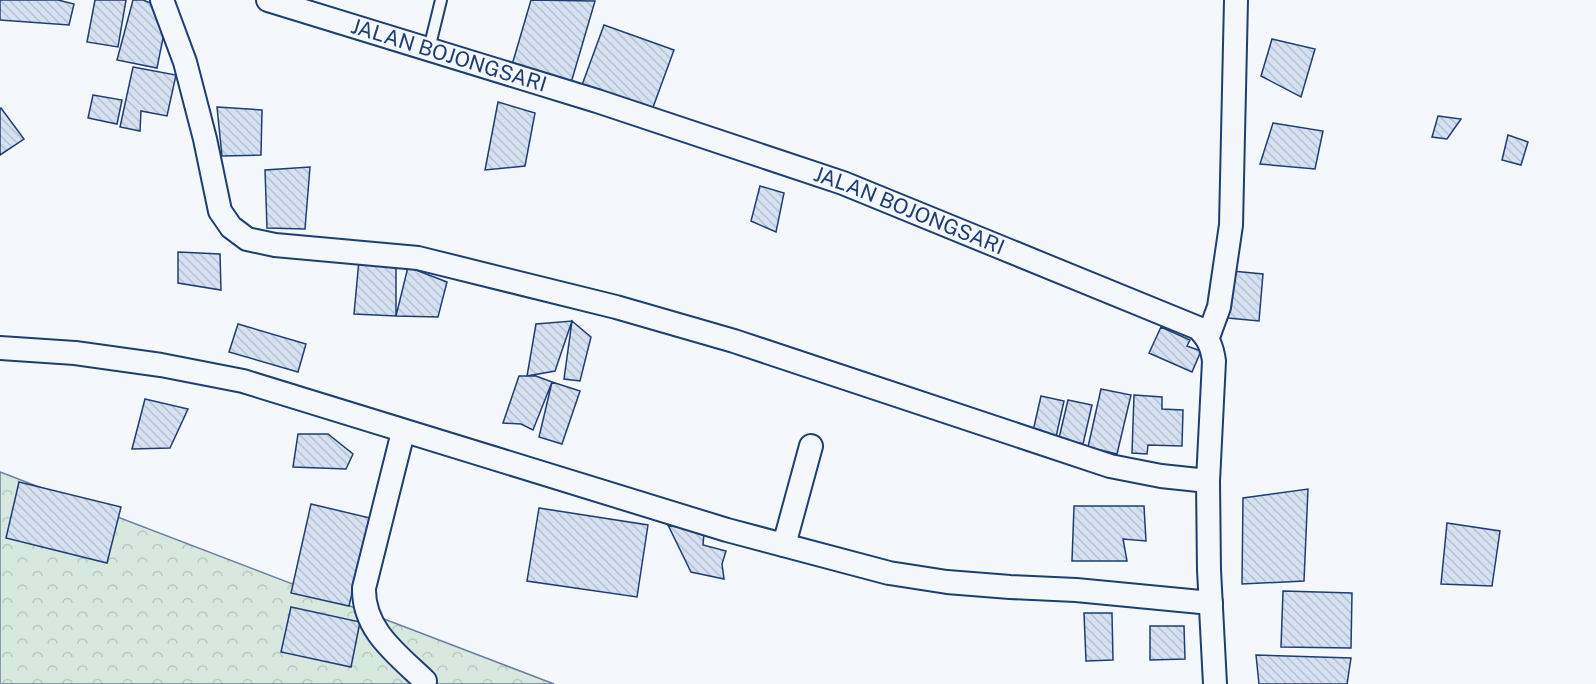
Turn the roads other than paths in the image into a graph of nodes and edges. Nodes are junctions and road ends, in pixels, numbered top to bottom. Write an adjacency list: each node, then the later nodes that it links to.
1 (162, 0): 10 (street)
2 (268, 0): 5 (street, JALAN BOJONGSARI)
3 (441, 0): 5 (lane)
4 (1236, 0): 6 (street)
5 (429, 49): 6 (street, JALAN BOJONGSARI)
6 (1208, 337): 10 (street)
7 (0, 348): 8 (street)
8 (403, 432): 11 (street); 13 (street)
9 (811, 446): 11 (street)
10 (1208, 481): 12 (street)
11 (784, 545): 12 (street)
12 (1211, 603): 14 (street)
13 (424, 681)
14 (1215, 684)

